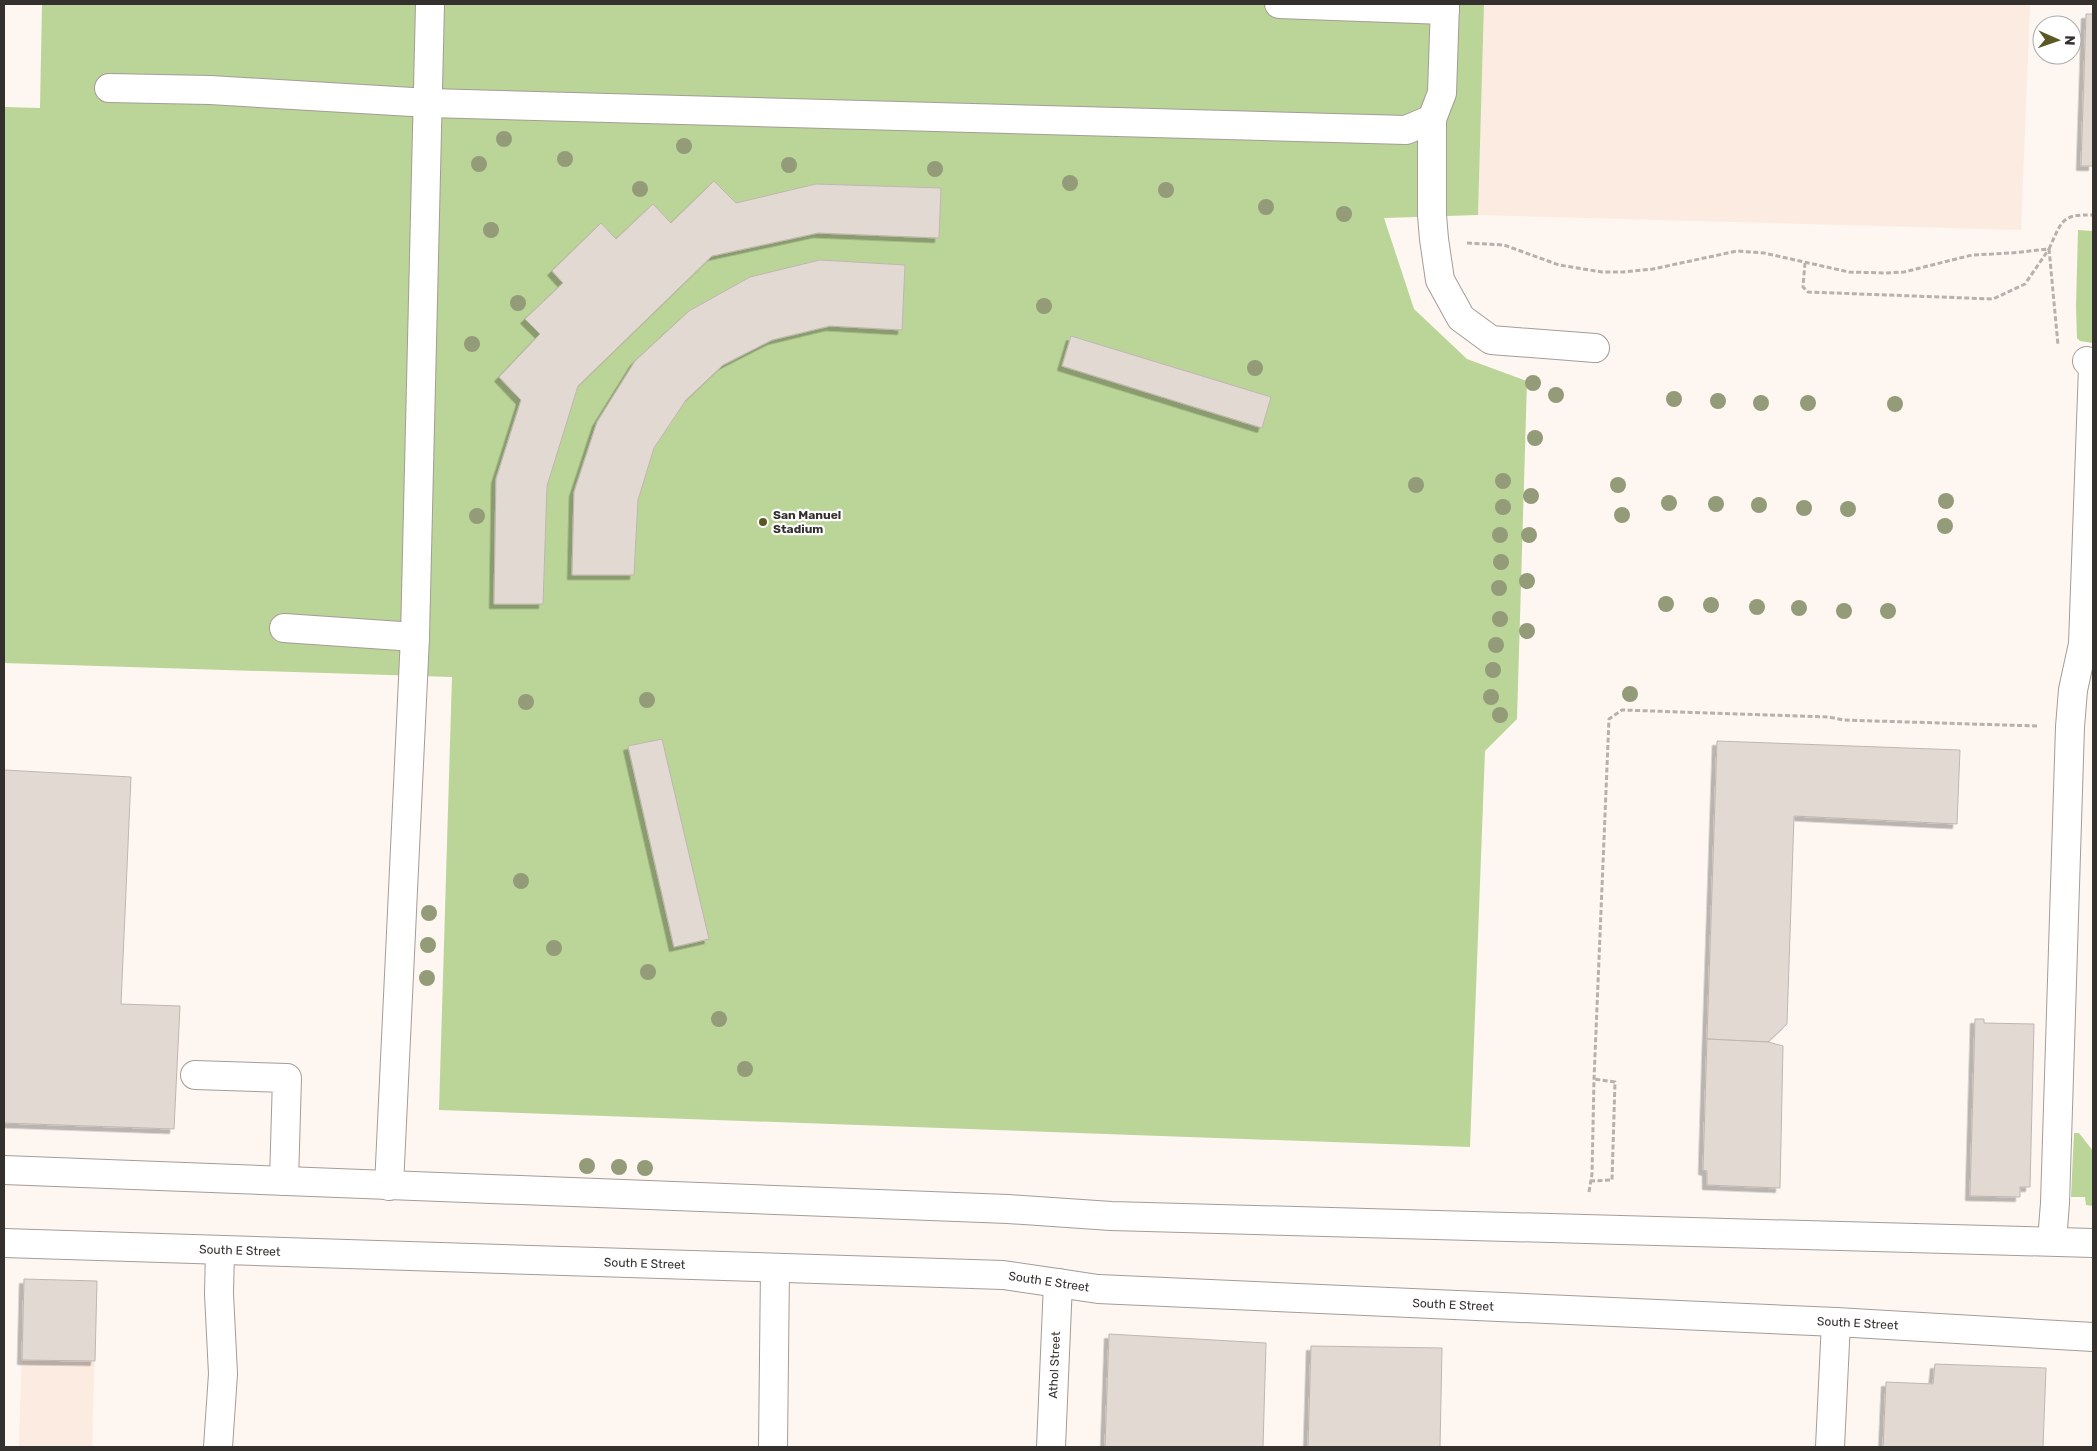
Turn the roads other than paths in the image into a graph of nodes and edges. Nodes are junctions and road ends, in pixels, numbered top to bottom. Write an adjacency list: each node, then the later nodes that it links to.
1 (430, 4): 5 (main road)
2 (1279, 4): 3 (main road)
3 (1445, 7): 6 (main road)
4 (109, 88): 5 (main road)
5 (428, 103): 6 (main road); 10 (main road)
6 (1432, 119): 7 (main road)
7 (1595, 348)
8 (2087, 361): 15 (main road)
9 (284, 628): 10 (main road)
10 (415, 637): 14 (main road)
11 (195, 1075): 13 (main road)
12 (4, 1170): 13 (main road)
13 (284, 1181): 14 (main road)
14 (389, 1186): 15 (main road)
15 (2052, 1241): 17 (main road)
16 (4, 1243): 18 (main road, South E Street)
17 (2093, 1243)
18 (220, 1250): 19 (main road, South E Street); 23 (main road)
19 (775, 1268): 20 (main road, South E Street); 24 (main road)
20 (1058, 1283): 21 (main road, South E Street); 25 (main road, Athol Street)
21 (1836, 1322): 22 (main road, South E Street); 26 (main road)
22 (2093, 1337)
23 (218, 1447)
24 (773, 1447)
25 (1051, 1447)
26 (1830, 1447)

